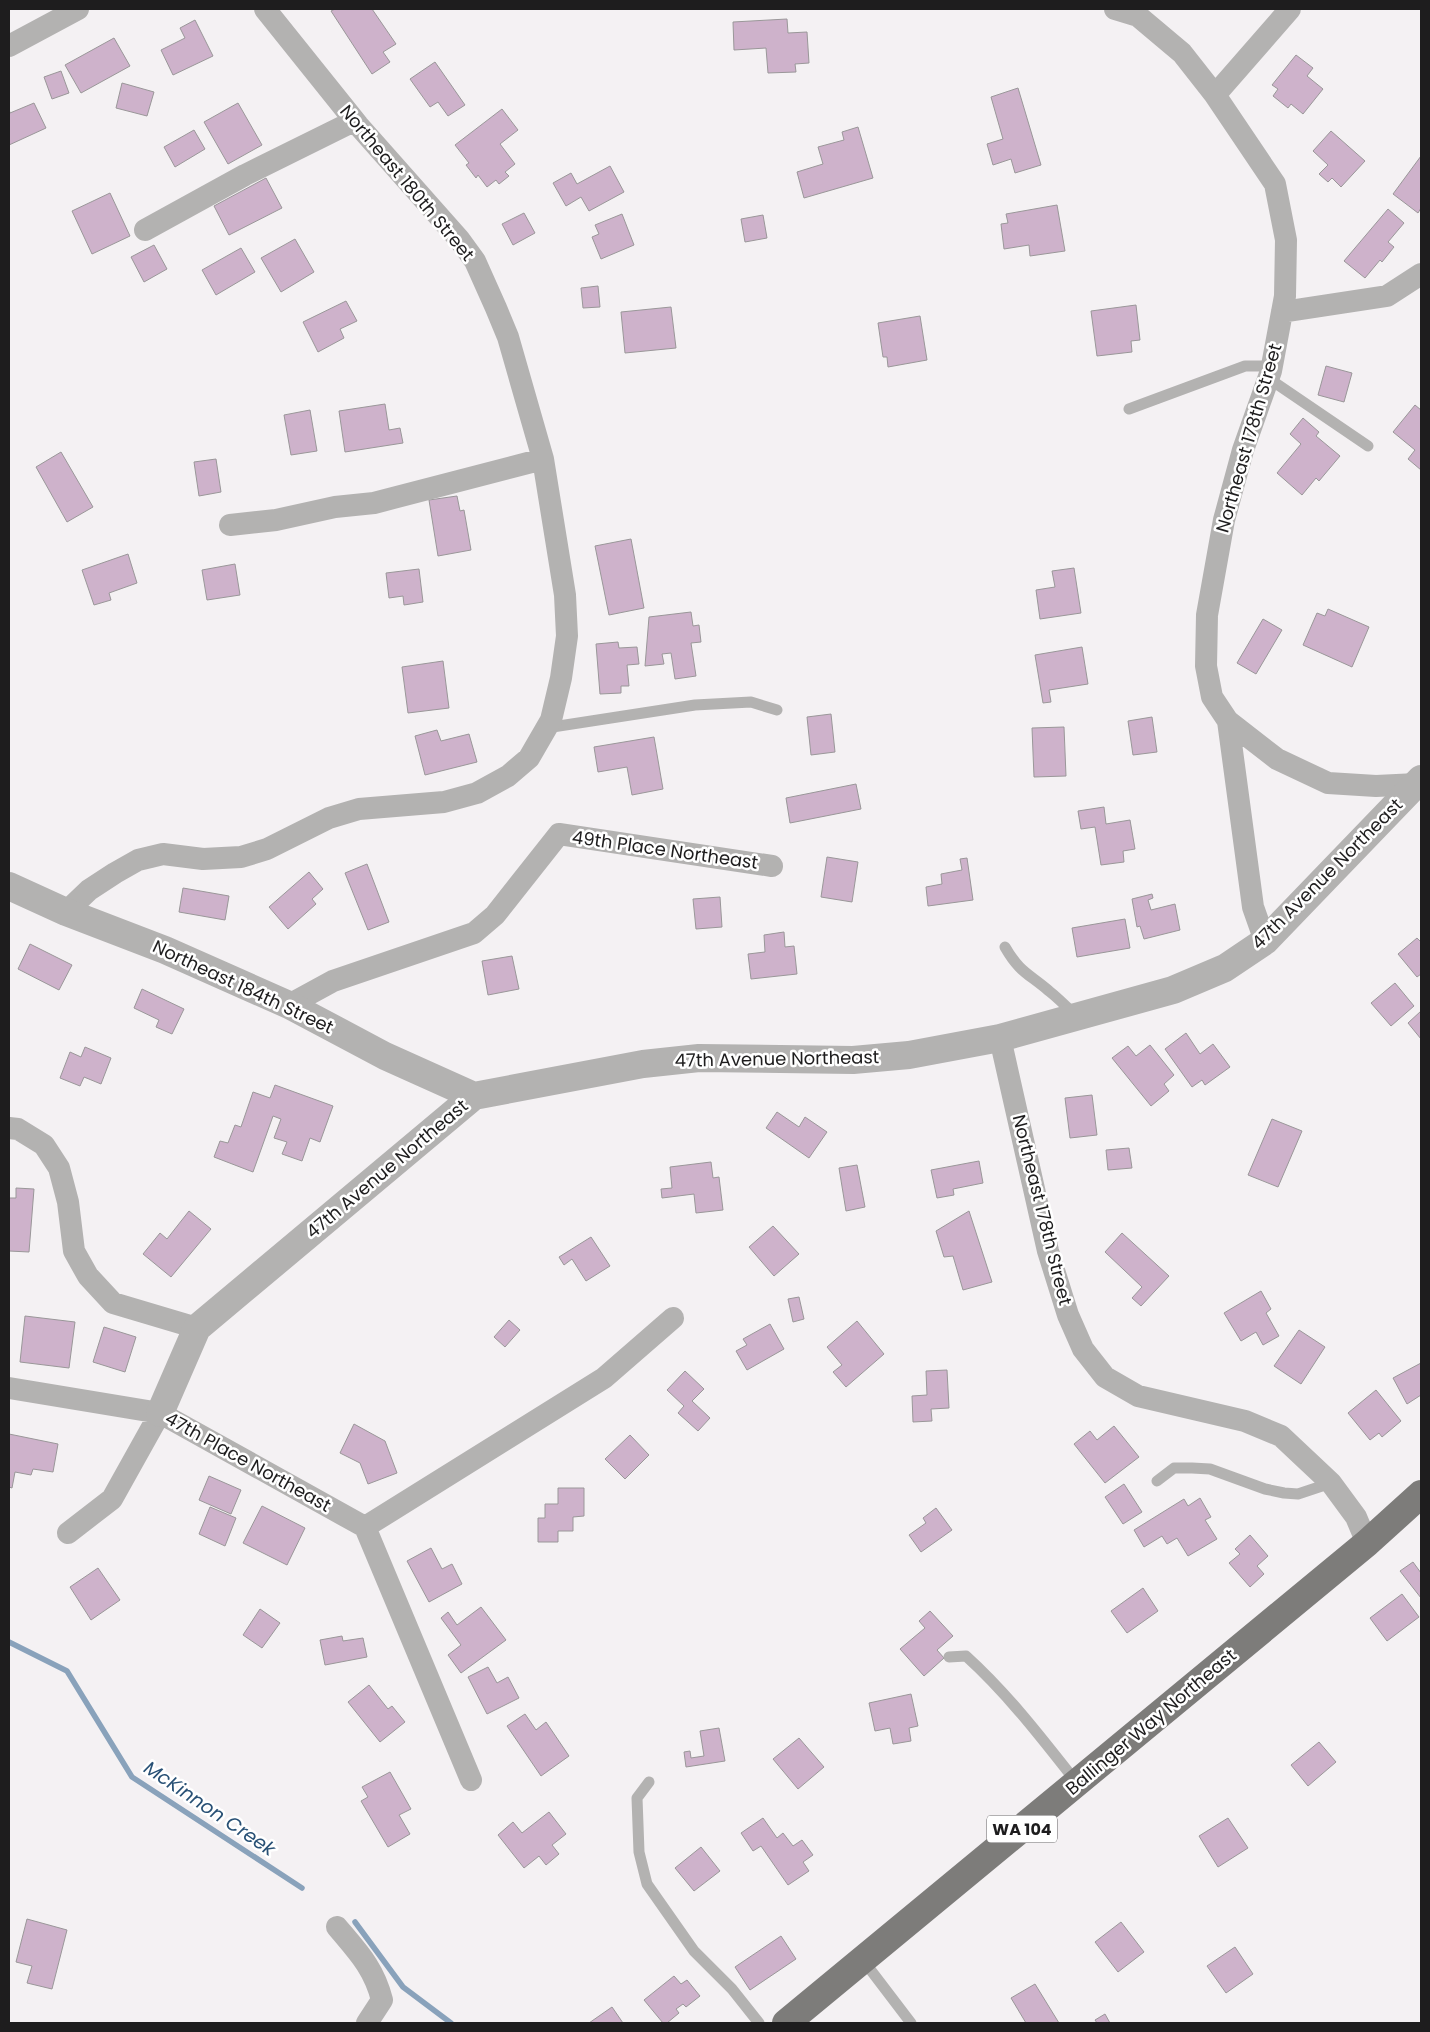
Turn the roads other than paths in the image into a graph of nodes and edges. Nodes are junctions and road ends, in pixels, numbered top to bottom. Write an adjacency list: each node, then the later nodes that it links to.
1 (78, 9): 5 (street)
2 (265, 9): 7 (street, Northeast 180th Street)
3 (1115, 9): 6 (street, Northeast 178th Street)
4 (1290, 9): 6 (street)
5 (9, 46)
6 (1215, 95): 10 (street, Northeast 178th Street)
7 (354, 121): 8 (street); 14 (street, Northeast 180th Street)
8 (145, 230)
9 (1421, 274): 10 (street)
10 (1282, 312): 11 (street, Northeast 178th Street)
11 (1270, 372): 12 (lane); 13 (lane); 17 (street, Northeast 178th Street)
12 (1129, 409)
13 (1368, 446)
14 (543, 459): 15 (street); 18 (street, Northeast 180th Street)
15 (230, 525)
16 (777, 710): 18 (lane)
17 (1228, 721): 19 (street, Northeast 178th Street); 23 (street, Northeast 178th Street)
18 (546, 728): 22 (street, Northeast 180th Street)
19 (1419, 782): 23 (street, 47th Avenue Northeast)
20 (772, 866): 25 (street, 49th Place Northeast)
21 (9, 886): 22 (street, Northeast 184th Street)
22 (66, 912): 25 (street, Northeast 184th Street)
23 (1265, 941): 26 (street, 47th Avenue Northeast)
24 (1005, 947): 26 (lane)
25 (289, 1004): 28 (street, Northeast 184th Street)
26 (1076, 1016): 27 (street, 47th Avenue Northeast)
27 (1000, 1038): 28 (street, 47th Avenue Northeast); 35 (street, Northeast 178th Street)
28 (474, 1096): 31 (street, 47th Avenue Northeast)
29 (9, 1128): 31 (street)
30 (673, 1318): 37 (street)
31 (197, 1328): 33 (street, 47th Avenue Northeast)
32 (9, 1388): 33 (street, 47th Place Northeast)
33 (160, 1413): 37 (street, 47th Place Northeast); 38 (street, 47th Avenue Northeast)
34 (1157, 1481): 35 (lane)
35 (1331, 1482): 39 (street, Northeast 178th Street)
36 (1421, 1494): 39 (main road, Ballinger Way Northeast / WA 104)
37 (366, 1527): 41 (street)
38 (68, 1533)
39 (1367, 1543): 43 (main road, Ballinger Way Northeast / WA 104)
40 (949, 1657): 43 (lane)
41 (471, 1780)
42 (649, 1782): 47 (lane)
43 (1077, 1783): 45 (main road, Ballinger Way Northeast / WA 104)
44 (337, 1927): 46 (street)
45 (863, 1960): 48 (main road, Ballinger Way Northeast / WA 104); 49 (lane)
46 (367, 2023)
47 (759, 2023)
48 (786, 2023)
49 (911, 2023)

